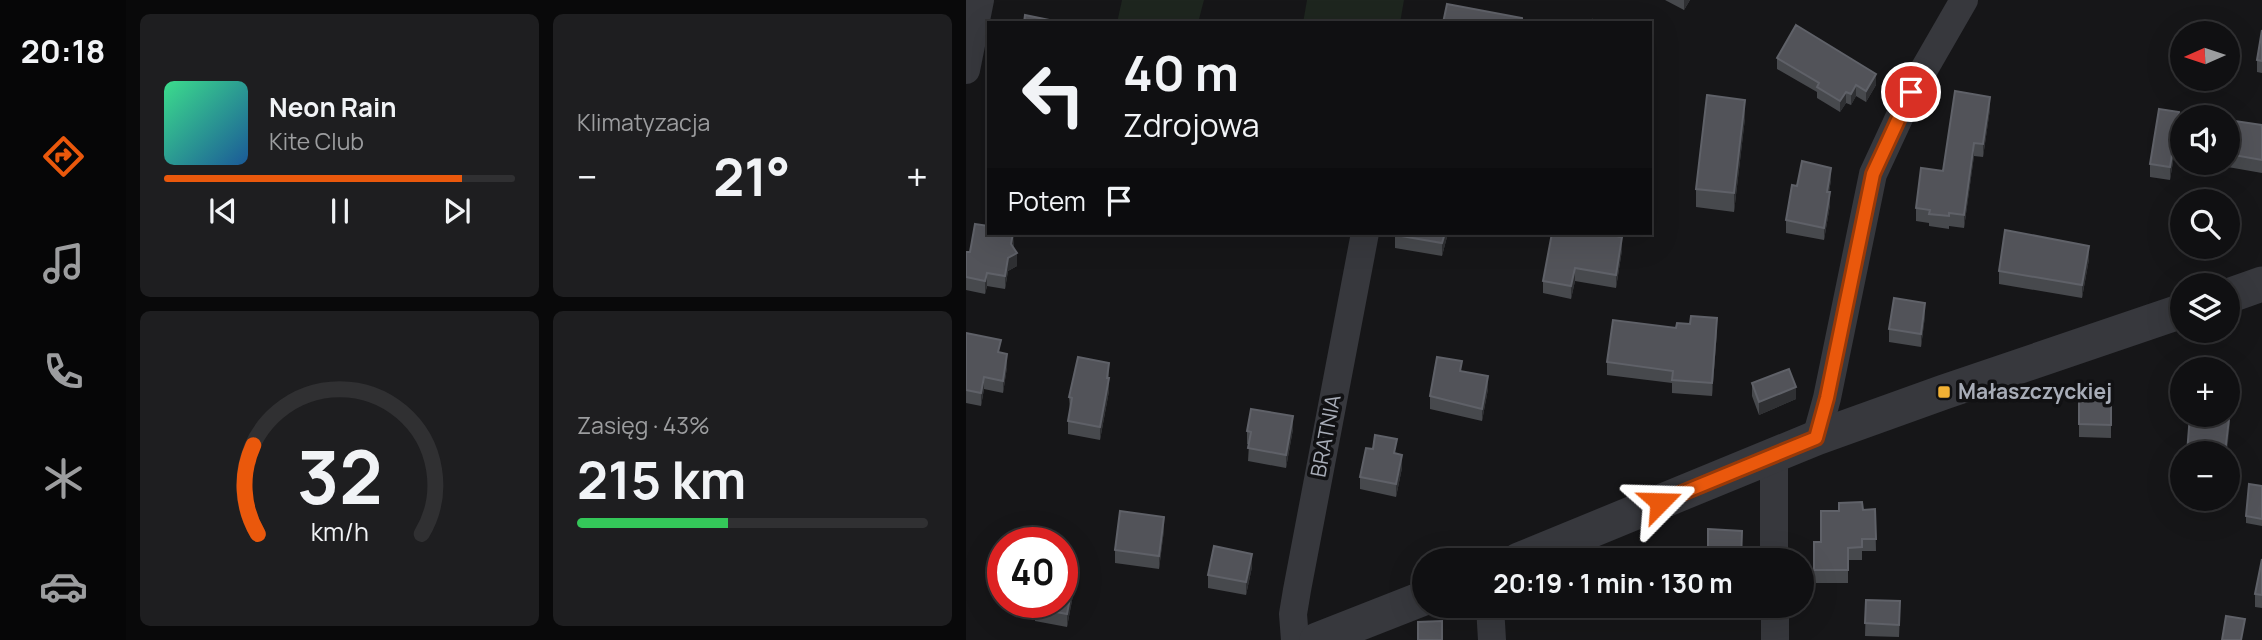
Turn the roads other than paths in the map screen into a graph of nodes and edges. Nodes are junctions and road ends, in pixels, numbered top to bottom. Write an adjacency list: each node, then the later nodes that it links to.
1 (980, 0): 3 (street)
2 (1964, 0): 8 (street)
3 (966, 70)
4 (1365, 235): 15 (street, BRATNIA)
5 (2262, 284): 6 (street)
6 (2240, 292)
7 (2170, 315): 8 (street)
8 (1816, 438): 9 (street)
9 (1774, 456): 10 (street); 11 (street)
10 (1549, 548)
11 (1774, 548)
12 (1412, 603): 16 (street)
13 (1491, 618): 17 (street)
14 (1774, 618): 18 (street)
15 (1295, 640)
16 (1317, 640)
17 (1492, 640)
18 (1775, 640)

